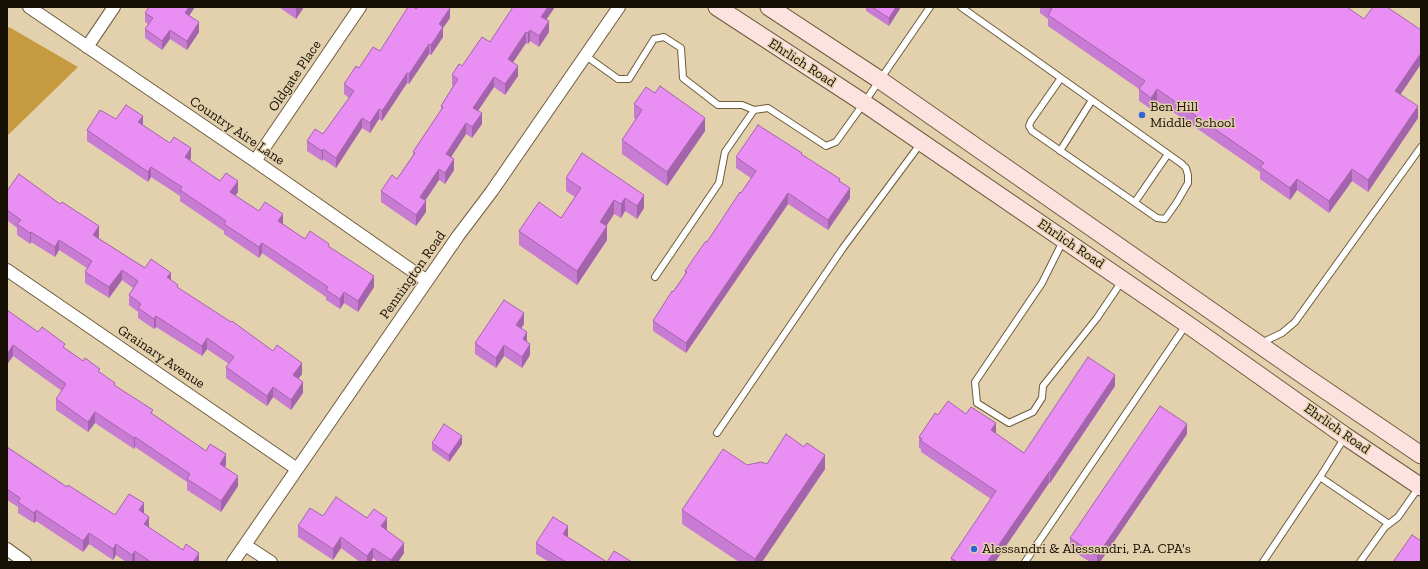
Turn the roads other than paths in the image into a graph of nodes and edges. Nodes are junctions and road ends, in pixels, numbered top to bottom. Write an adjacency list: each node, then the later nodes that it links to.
1 (29, 7): 9 (street, Country Aire Lane)
2 (114, 7): 9 (street)
3 (360, 7): 20 (street, Oldgate Place)
4 (619, 7): 10 (street, Pennington Road)
5 (717, 7): 14 (main road, Ehrlich Road)
6 (769, 7): 12 (main road, Ehrlich Road)
7 (930, 7): 12 (lane)
8 (960, 7): 11 (lane)
9 (87, 46): 20 (street, Country Aire Lane)
10 (586, 56): 15 (lane); 26 (street, Pennington Road)
11 (1061, 78): 13 (lane); 18 (lane)
12 (880, 80): 14 (lane); 28 (main road, Ehrlich Road)
13 (1092, 100): 18 (lane); 19 (lane)
14 (864, 103): 15 (lane); 16 (main road, Ehrlich Road)
15 (754, 110): 24 (lane)
16 (921, 143): 22 (main road, Ehrlich Road); 29 (lane)
17 (1421, 147): 28 (lane)
18 (1060, 151): 21 (lane)
19 (1168, 154): 21 (lane); 21 (lane)
20 (255, 161): 26 (street, Country Aire Lane)
21 (1135, 202)
22 (1064, 240): 25 (main road, Ehrlich Road); 25 (lane)
23 (7, 270): 32 (street, Grainary Avenue)
24 (655, 277)
25 (1123, 280): 27 (main road, Ehrlich Road)
26 (427, 281): 32 (street, Pennington Road)
27 (1187, 324): 30 (main road, Ehrlich Road); 41 (lane)
28 (1259, 344): 31 (main road, Ehrlich Road)
29 (717, 433)
30 (1345, 436): 33 (lane); 34 (main road, Ehrlich Road)
31 (1421, 455)
32 (297, 469): 36 (street, Pennington Road)
33 (1320, 477): 35 (lane); 42 (lane)
34 (1420, 486): 35 (lane)
35 (1389, 524): 43 (lane)
36 (245, 545): 39 (street, Pennington Road); 40 (street)
37 (7, 549): 38 (street)
38 (25, 562)
39 (233, 562)
40 (271, 562)
41 (1025, 562)
42 (1263, 562)
43 (1360, 562)

